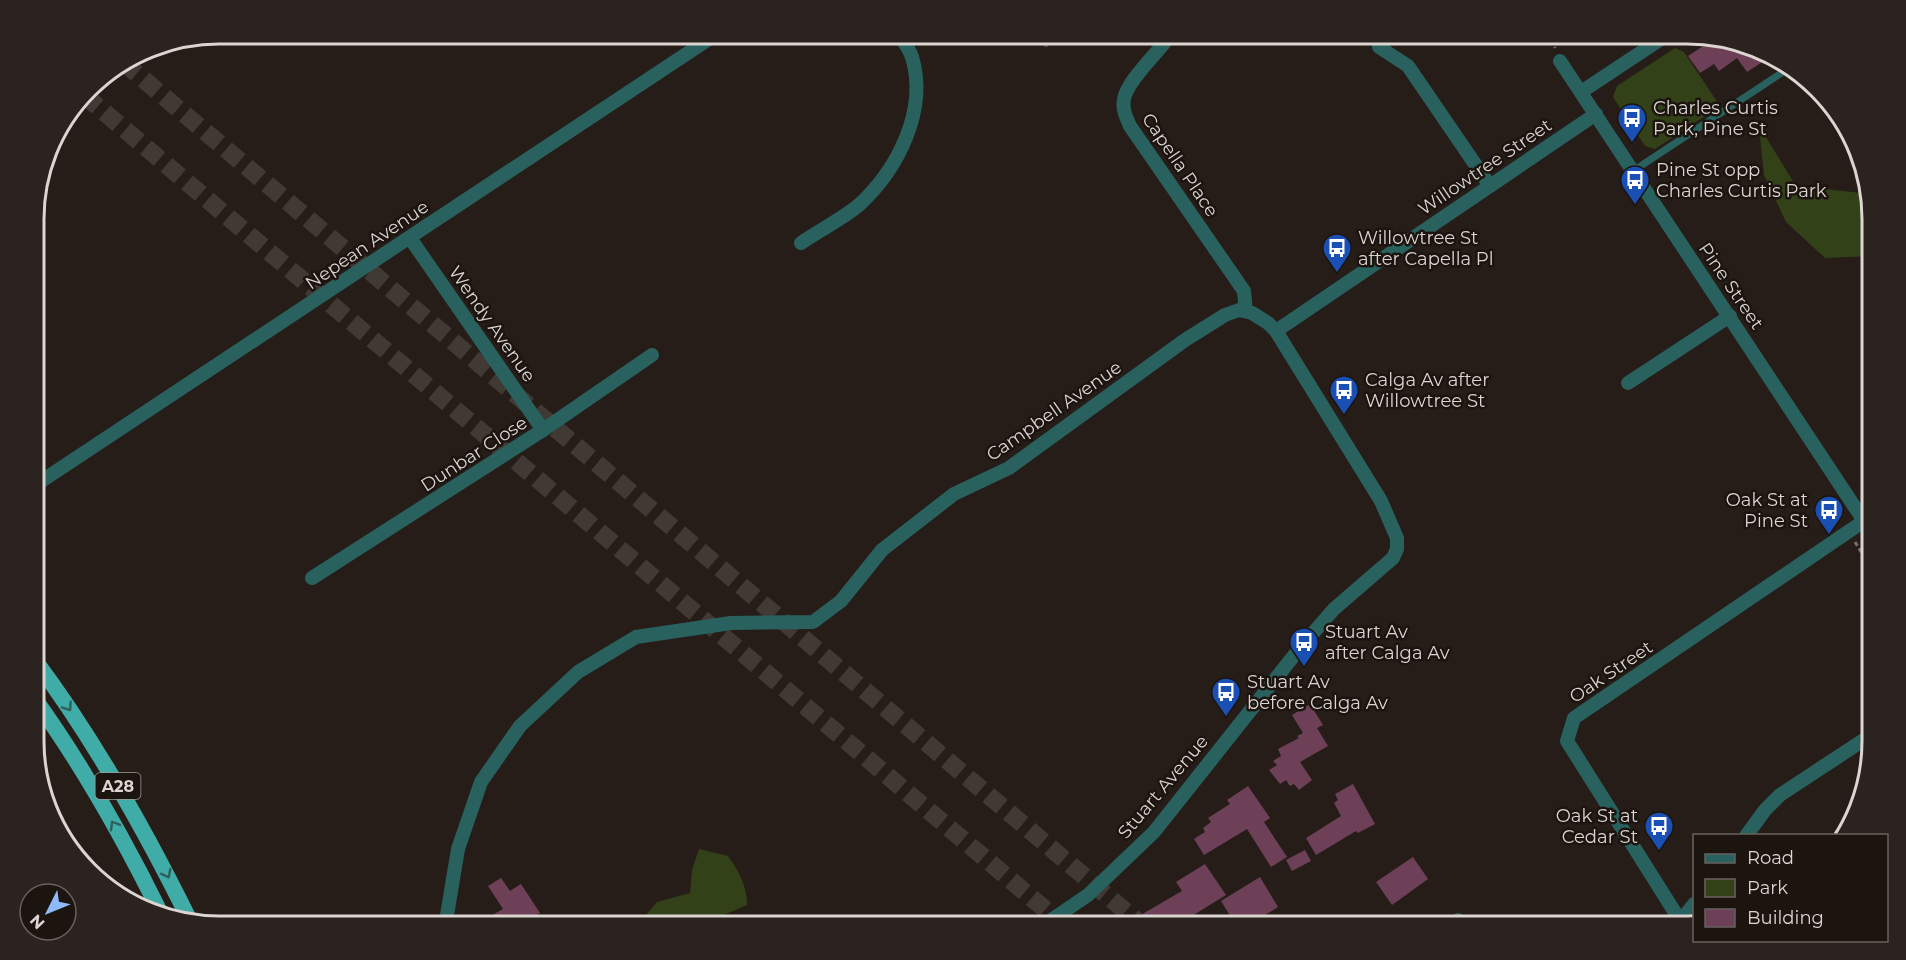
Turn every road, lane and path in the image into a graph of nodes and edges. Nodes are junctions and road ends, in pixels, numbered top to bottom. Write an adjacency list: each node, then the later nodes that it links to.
1 (701, 44): 12 (street, Nepean Avenue)
2 (905, 44): 13 (street)
3 (1163, 44): 14 (street, Capella Place)
4 (1653, 44): 8 (street)
5 (1379, 47): 11 (street)
6 (1560, 61): 8 (street, Pine Street)
7 (1783, 72): 10 (lane)
8 (1581, 92): 9 (street, Pine Street)
9 (1596, 114): 10 (street, Pine Street); 11 (street, Willowtree Street)
10 (1633, 171): 15 (street, Pine Street)
11 (1490, 186): 16 (street, Willowtree Street)
12 (410, 238): 19 (street, Wendy Avenue); 20 (street, Nepean Avenue)
13 (801, 243)
14 (1246, 311): 16 (street); 32 (street, Campbell Avenue)
15 (1730, 316): 18 (street); 21 (street, Pine Street)
16 (1276, 332): 33 (street, Stuart Avenue)
17 (652, 355): 19 (street, Dunbar Close)
18 (1628, 383)
19 (543, 430): 25 (street, Dunbar Close)
20 (44, 479)
21 (1862, 516)
22 (1862, 527): 23 (street, Oak Street)
23 (1848, 532): 24 (path); 34 (street, Oak Street)
24 (1862, 555)
25 (312, 578)
26 (44, 673): 31 (highway, A28, one-way to 31)
27 (44, 713): 30 (highway, A28, one-way to 27)
28 (1862, 741): 29 (street)
29 (1747, 834)
30 (156, 905)
31 (186, 913)
32 (447, 916)
33 (1057, 916)
34 (1674, 916)

